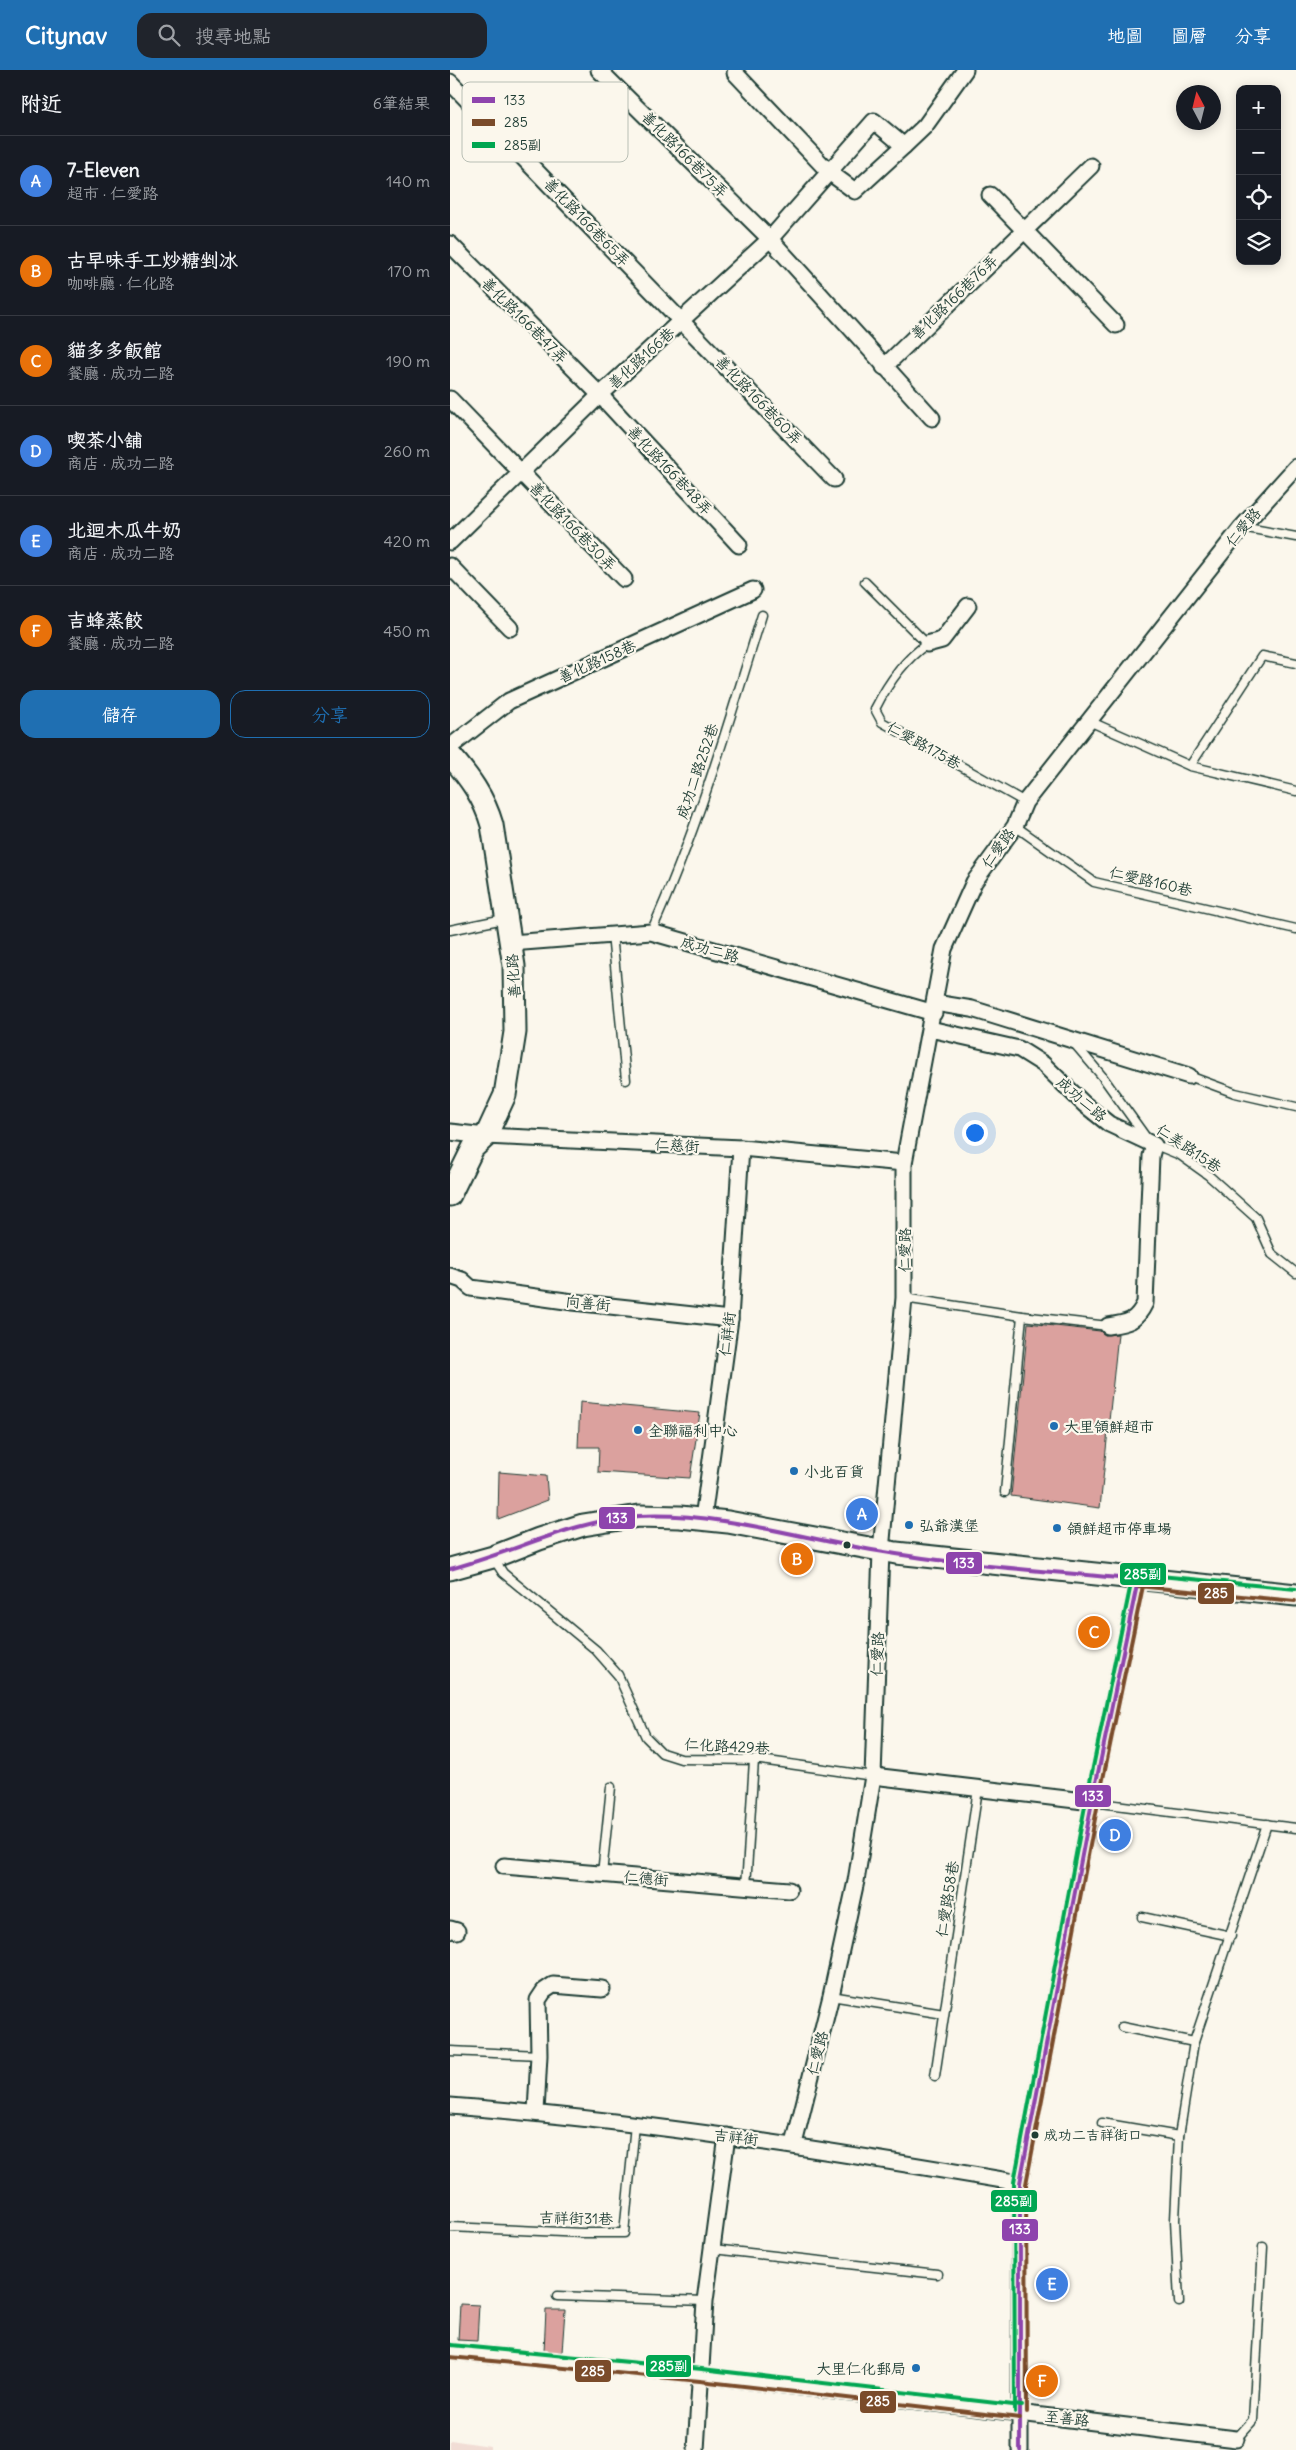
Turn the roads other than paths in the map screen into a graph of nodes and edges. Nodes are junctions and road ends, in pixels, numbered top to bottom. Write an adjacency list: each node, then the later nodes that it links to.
1 (456, 70): 5 (street)
2 (599, 70): 7 (street, 善化路166巷75弄)
3 (965, 70): 10 (street)
4 (736, 74): 13 (street)
5 (450, 75)
6 (450, 82): 8 (street, 善化路166巷65弄)
7 (611, 82)
8 (462, 94)
9 (628, 99): 16 (street, 善化路166巷75弄)
10 (904, 146): 13 (street); 13 (street, 善化路166巷)
11 (528, 162): 18 (street, 善化路166巷65弄)
12 (1090, 166): 15 (street, 善化路166巷76弄)
13 (829, 172): 16 (street, 善化路166巷)
14 (990, 195): 15 (street)
15 (1025, 228): 19 (street); 20 (street, 善化路166巷76弄)
16 (770, 239): 18 (street, 善化路166巷); 20 (street)
17 (450, 244): 21 (street, 善化路166巷47弄)
18 (683, 320): 21 (street, 善化路166巷); 26 (street, 善化路166巷60弄)
19 (1116, 325)
20 (884, 366): 23 (street)
21 (600, 395): 25 (street, 善化路166巷); 30 (street, 善化路166巷48弄)
22 (450, 399): 25 (street, 善化路166巷30弄)
23 (932, 418)
24 (1296, 467): 27 (street, 仁愛路)
25 (522, 473): 29 (street, 善化路166巷); 32 (street, 善化路166巷30弄)
26 (834, 479)
27 (1242, 527): 28 (lane); 40 (street, 仁愛路)
28 (1296, 537)
29 (450, 542)
30 (739, 545)
31 (450, 566): 37 (street)
32 (624, 580)
33 (865, 582): 38 (lane)
34 (753, 590): 41 (street, 善化路158巷)
35 (968, 606): 38 (street, 仁愛路175巷)
36 (762, 615): 50 (lane, 成功二路252巷)
37 (510, 628)
38 (927, 644): 45 (lane, 仁愛路175巷)
39 (1296, 662): 43 (lane)
40 (1090, 721): 43 (lane); 45 (street, 仁愛路)
41 (450, 747)
42 (450, 754): 47 (main road, 善化路)
43 (1190, 766): 44 (lane)
44 (1296, 791)
45 (1025, 802): 46 (street, 仁愛路)
46 (1015, 826): 48 (lane, 仁愛路160巷); 53 (street, 仁愛路)
47 (507, 918): 49 (lane); 52 (main road, 善化路)
48 (1296, 929)
49 (450, 930)
50 (651, 932): 51 (street, 成功二路); 53 (street, 成功二路)
51 (612, 934): 52 (street, 成功二路); 57 (lane)
52 (511, 943): 60 (main road, 善化路)
53 (935, 1008): 54 (street, 仁愛路); 55 (street, 成功二路)
54 (930, 1029): 61 (street, 成功二路); 63 (street, 仁愛路)
55 (1071, 1039): 56 (street, 成功二路); 61 (lane, 仁美路15巷)
56 (1189, 1076): 58 (lane)
57 (626, 1080)
58 (1296, 1107)
59 (450, 1132): 60 (street, 仁慈街)
60 (486, 1136): 62 (street, 仁慈街); 64 (main road, 善化路)
61 (1154, 1145): 65 (lane, 仁美路15巷); 70 (street)
62 (741, 1148): 63 (street, 仁慈街); 69 (street, 仁祥街)
63 (904, 1163): 67 (street, 仁愛路)
64 (450, 1195)
65 (1296, 1274)
66 (450, 1276): 69 (street, 向善街)
67 (904, 1298): 68 (lane); 73 (street, 仁愛路)
68 (1022, 1316): 70 (lane); 71 (lane)
69 (730, 1319): 72 (street, 仁祥街)
70 (1108, 1326)
71 (1005, 1492)
72 (703, 1519): 73 (main road); 74 (main road)
73 (881, 1551): 76 (main road); 79 (street, 仁愛路)
74 (493, 1558): 75 (main road); 78 (lane, 仁化路429巷)
75 (450, 1569)
76 (1138, 1580): 77 (main road); 82 (street)
77 (1296, 1595)
78 (754, 1760): 79 (lane, 仁化路429巷); 87 (lane)
79 (873, 1776): 81 (street); 92 (street, 仁愛路)
80 (611, 1787): 86 (lane)
81 (978, 1789): 82 (street); 93 (lane, 仁愛路58巷)
82 (1092, 1802): 83 (lane); 106 (street)
83 (1267, 1824): 84 (lane); 90 (lane)
84 (1296, 1828)
85 (504, 1866): 86 (street, 仁德街)
86 (602, 1874): 87 (street, 仁德街)
87 (746, 1887): 88 (street, 仁德街)
88 (789, 1890)
89 (1142, 1918): 90 (lane)
90 (1231, 1936): 95 (lane)
91 (602, 1989): 97 (street)
92 (831, 1996): 93 (lane); 105 (street, 仁愛路)
93 (944, 2014): 98 (lane, 仁愛路58巷)
94 (1122, 2026): 95 (lane)
95 (1194, 2042): 104 (lane)
96 (450, 2051): 97 (lane)
97 (539, 2055): 100 (street)
98 (935, 2076)
99 (450, 2106): 100 (street, 吉祥街)
100 (536, 2112): 102 (street, 吉祥街)
101 (1102, 2123): 104 (lane)
102 (635, 2126): 103 (street, 吉祥街); 107 (lane, 吉祥街31巷)
103 (727, 2136): 105 (street, 吉祥街); 109 (street)
104 (1179, 2136): 113 (lane)
105 (794, 2144): 106 (street, 吉祥街)
106 (1020, 2183): 116 (street)
107 (450, 2227)
108 (1264, 2247): 117 (lane)
109 (713, 2249): 110 (lane); 112 (street)
110 (938, 2274)
111 (557, 2296): 112 (lane)
112 (705, 2301): 115 (street)
113 (1179, 2302)
114 (450, 2351): 115 (street, 至善路)
115 (701, 2375): 116 (street, 至善路); 118 (street)
116 (1021, 2412): 117 (street, 至善路); 119 (street)
117 (1236, 2439)
118 (696, 2450)
119 (1020, 2450)

